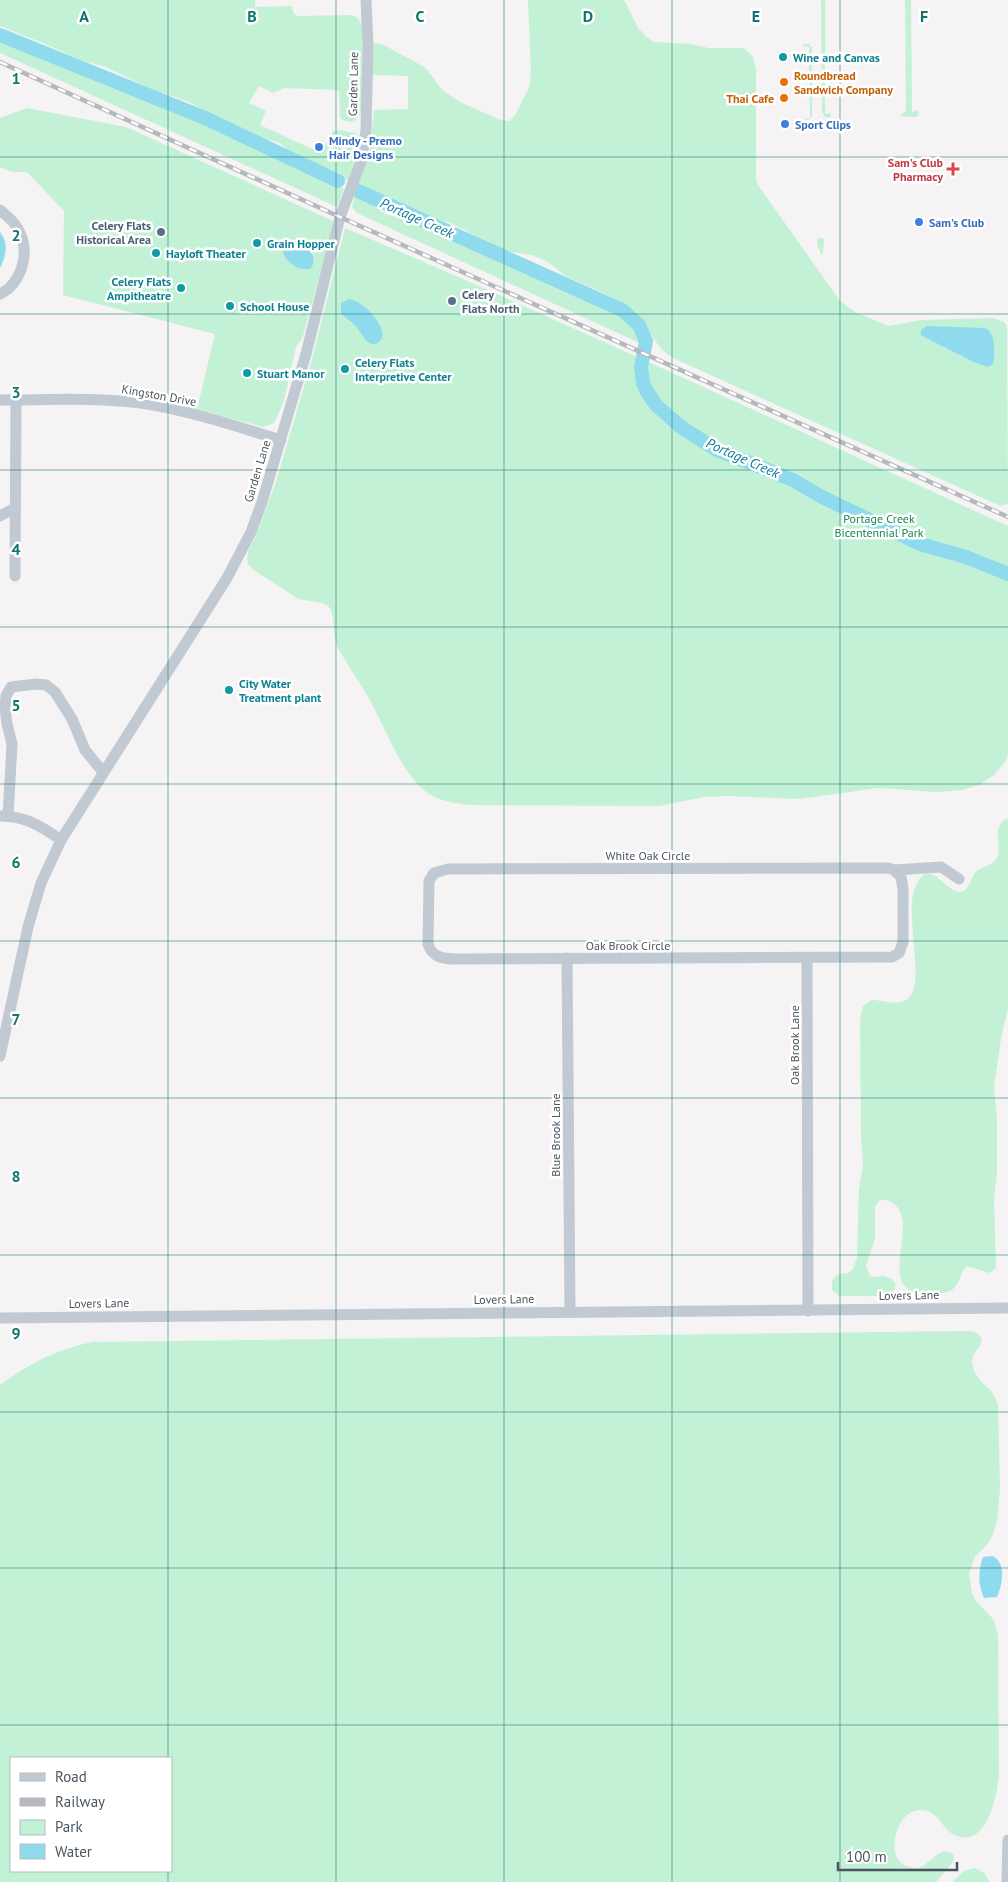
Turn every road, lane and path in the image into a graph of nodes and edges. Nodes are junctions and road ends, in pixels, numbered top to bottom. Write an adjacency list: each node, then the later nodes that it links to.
1 (366, 0): 6 (street, Garden Lane)
2 (0, 210): 3 (street)
3 (0, 294)
4 (0, 400): 5 (street, Kingston Drive)
5 (16, 400): 6 (street, Kingston Drive); 7 (street)
6 (280, 440): 10 (street, Garden Lane)
7 (16, 508): 8 (street); 9 (street)
8 (0, 516)
9 (15, 576)
10 (103, 772): 11 (street); 12 (street, Garden Lane)
11 (4, 816): 12 (street)
12 (61, 840): 18 (street, Garden Lane)
13 (894, 870): 14 (street, White Oak Circle); 16 (street); 17 (street, White Oak Circle)
14 (959, 880)
15 (567, 958): 16 (street, Oak Brook Circle); 17 (street, Oak Brook Circle); 21 (street, Blue Brook Lane)
16 (807, 958): 20 (street, Oak Brook Lane)
17 (448, 959)
18 (0, 1056)
19 (1008, 1308): 20 (street, Lovers Lane)
20 (808, 1311): 21 (street, Lovers Lane)
21 (570, 1312): 22 (street, Lovers Lane)
22 (0, 1318)
23 (1008, 1840): 24 (street)
24 (1007, 1882)

